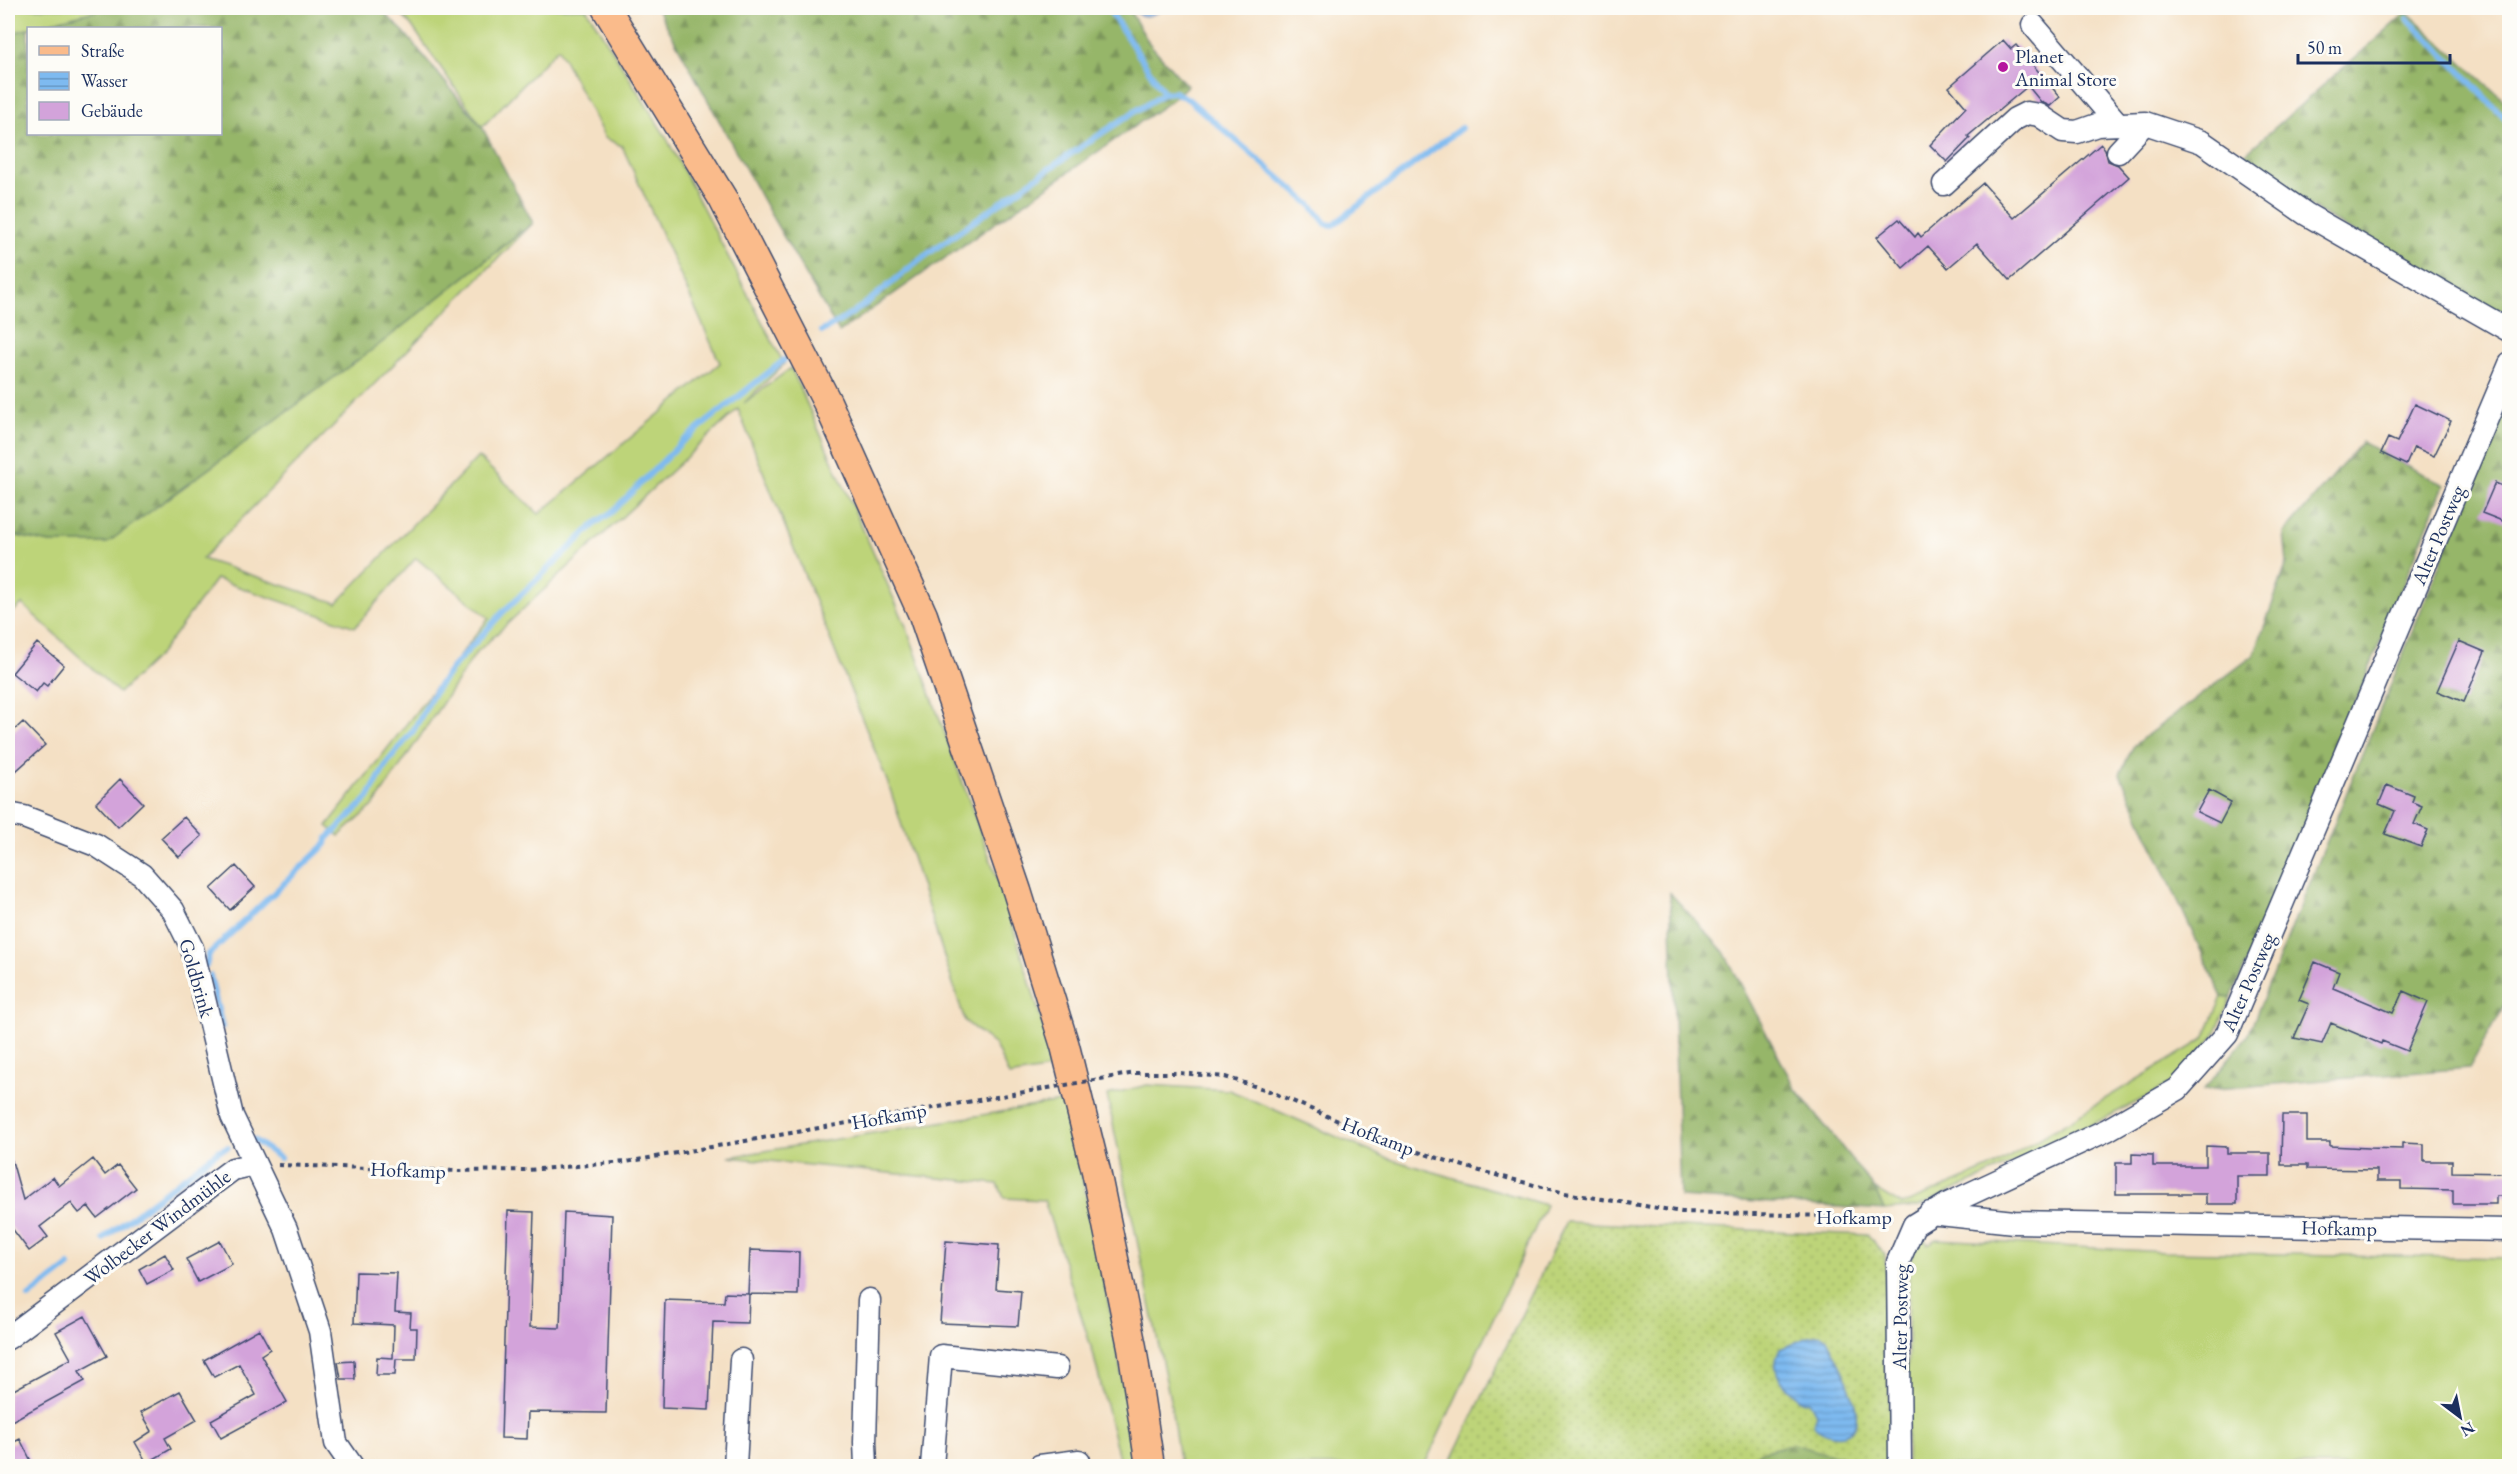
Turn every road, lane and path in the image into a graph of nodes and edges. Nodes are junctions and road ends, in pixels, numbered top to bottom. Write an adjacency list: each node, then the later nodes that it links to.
1 (606, 8): 23 (main road)
2 (2033, 25): 4 (street)
3 (2145, 123): 4 (street); 5 (street); 7 (street)
4 (2118, 124): 6 (street)
5 (2118, 152)
6 (1944, 184)
7 (2510, 331)
8 (2510, 364): 11 (street, Alter Postweg)
9 (8, 814): 10 (street, Goldbrink)
10 (255, 1164): 11 (path, Hofkamp, bridge); 14 (street, Wolbecker Windmühle); 18 (street, Wolbecker Windmühle)
11 (1930, 1213): 12 (street, Hofkamp); 24 (street, Alter Postweg)
12 (2510, 1230)
13 (868, 1300): 20 (street)
14 (8, 1338)
15 (741, 1360): 19 (street)
16 (1057, 1368): 21 (street)
17 (1079, 1461): 22 (street)
18 (352, 1467)
19 (735, 1467)
20 (866, 1467)
21 (932, 1467)
22 (1040, 1467)
23 (1150, 1467)
24 (1900, 1467)

